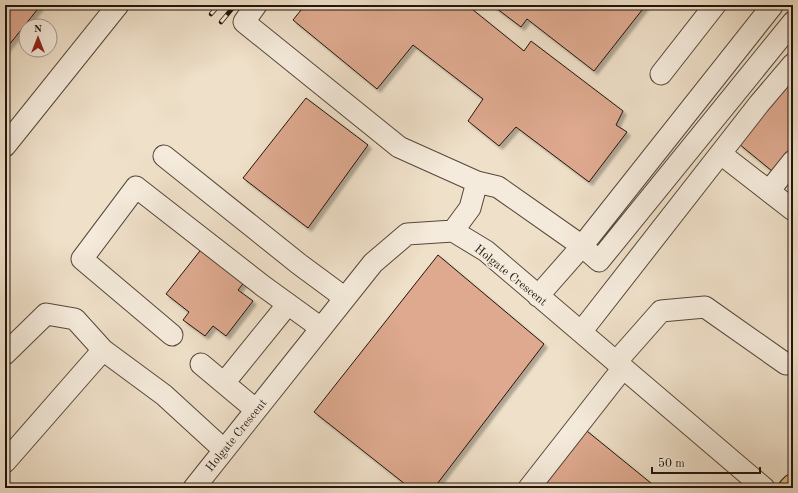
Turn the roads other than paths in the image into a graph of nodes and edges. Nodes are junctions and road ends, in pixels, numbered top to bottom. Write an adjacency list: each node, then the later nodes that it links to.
1 (118, 5): 8 (street)
2 (256, 5): 12 (street)
3 (715, 5): 7 (street)
4 (772, 6): 16 (street)
5 (793, 22): 16 (street)
6 (792, 66): 9 (street)
7 (661, 74)
8 (5, 146)
9 (720, 154): 13 (street); 21 (street)
10 (164, 156): 18 (street)
11 (793, 161): 13 (street)
12 (477, 182): 15 (street); 16 (street)
13 (769, 191): 14 (street)
14 (793, 210)
15 (452, 231): 17 (street, Holgate Crescent); 18 (street, Holgate Crescent)
16 (582, 246): 17 (street)
17 (538, 296): 21 (street, Holgate Crescent)
18 (345, 298): 20 (street, Holgate Crescent)
19 (288, 304): 20 (street); 22 (street); 28 (street)
20 (321, 328): 29 (street, Holgate Crescent)
21 (581, 332): 27 (street, Holgate Crescent)
22 (172, 335)
23 (103, 350): 24 (street); 30 (street); 31 (street)
24 (5, 354)
25 (201, 364): 28 (street)
26 (786, 364): 27 (street)
27 (619, 365): 34 (street); 35 (street, Holgate Crescent)
28 (224, 383): 29 (street)
29 (256, 410): 30 (street, Holgate Crescent)
30 (224, 450): 33 (street, Holgate Crescent)
31 (5, 462)
32 (793, 485): 36 (main road)
33 (194, 488)
34 (529, 488)
35 (764, 488)
36 (790, 488)

